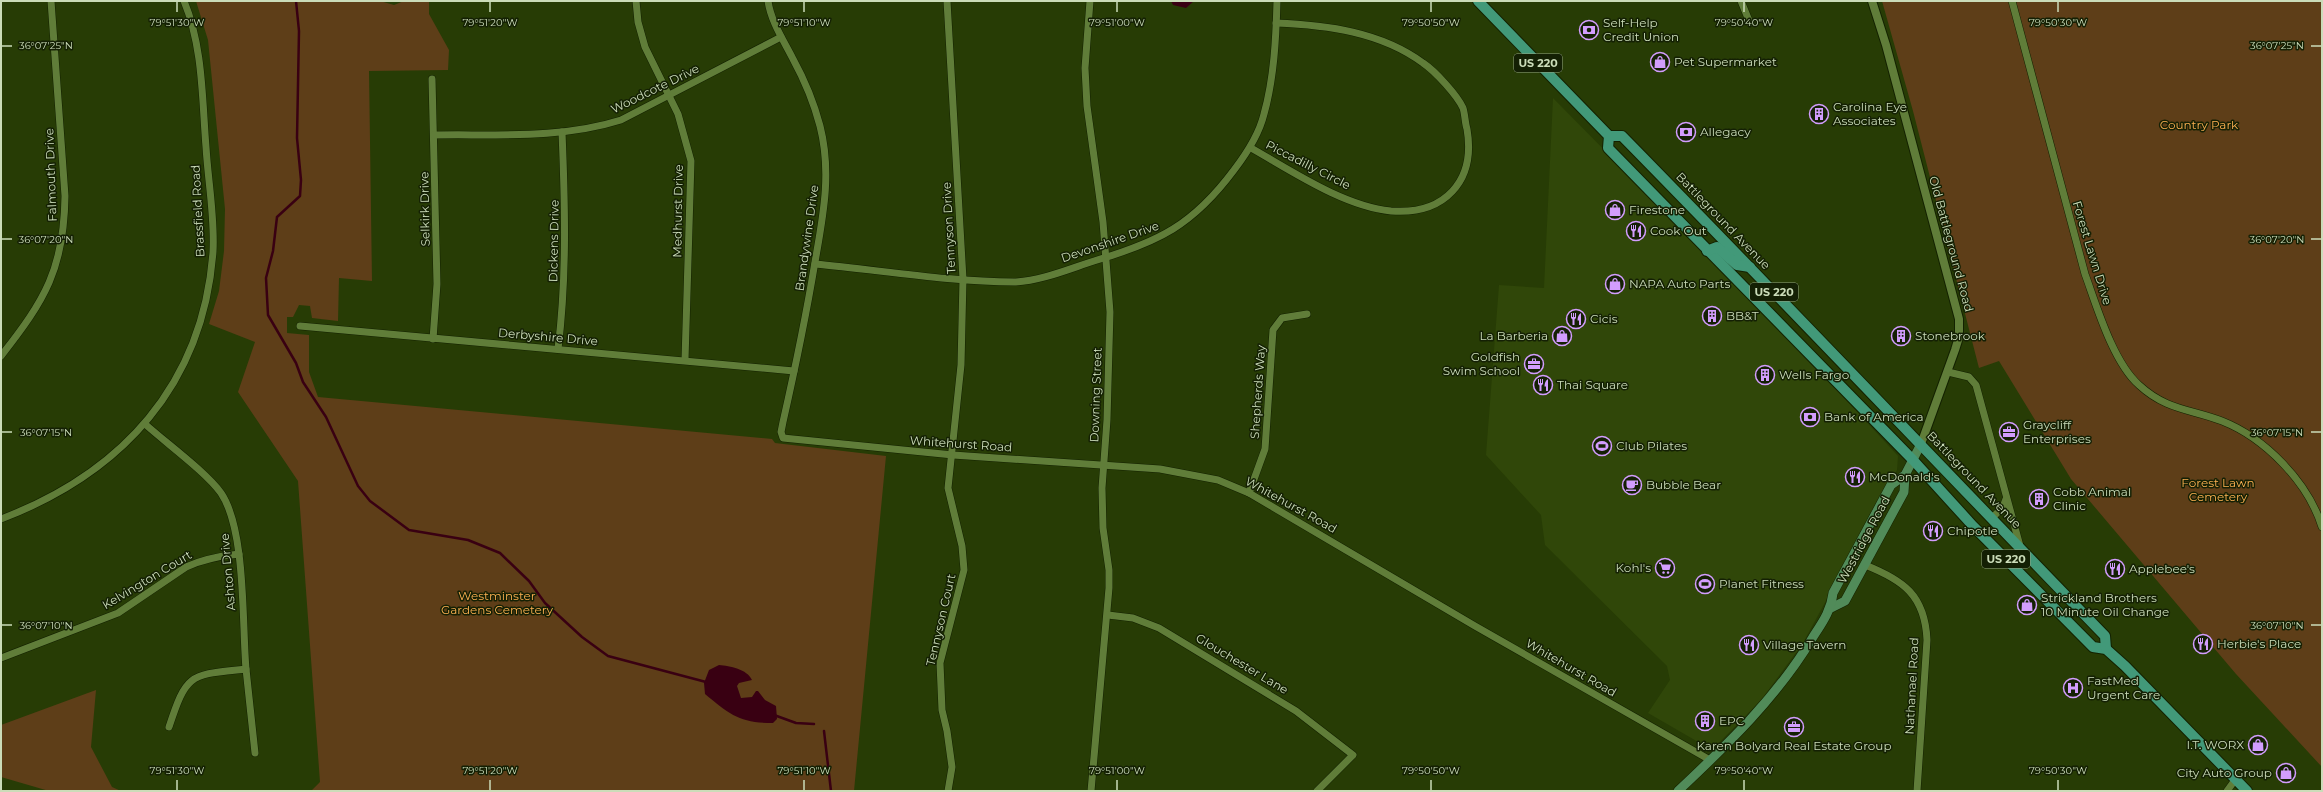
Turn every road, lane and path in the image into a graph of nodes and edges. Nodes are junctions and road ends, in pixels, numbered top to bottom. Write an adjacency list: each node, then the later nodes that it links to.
1 (51, 1): 30 (street, Falmouth Drive)
2 (184, 1): 34 (street, Brassfield Road)
3 (636, 1): 16 (street, Medhurst Drive)
4 (768, 1): 14 (street, Brandywine Drive)
5 (947, 1): 25 (street, Tennyson Drive)
6 (1090, 1): 22 (street, Downing Street)
7 (1276, 1): 12 (street, Devonshire Drive)
8 (1478, 1): 19 (main road, Battleground Avenue / US 220)
9 (1741, 1): 13 (street)
10 (1872, 1): 33 (street, Old Battleground Road)
11 (2012, 1): 45 (street, Forest Lawn Drive)
12 (1276, 23): 20 (street, Devonshire Drive); 20 (street, Piccadilly Circle)
13 (1750, 23)
14 (781, 36): 16 (street, Woodcote Drive); 23 (street, Brandywine Drive)
15 (432, 78): 18 (street, Selkirk Drive)
16 (669, 95): 17 (street, Woodcote Drive); 31 (street, Medhurst Drive)
17 (562, 132): 18 (street, Woodcote Drive); 29 (street, Dickens Drive)
18 (434, 135): 28 (street, Selkirk Drive)
19 (1609, 136): 21 (main road, Battleground Avenue / US 220); 24 (main road, Battleground Avenue / US 220)
20 (1251, 148): 22 (street, Devonshire Drive)
21 (1707, 251): 24 (main road); 38 (main road, Battleground Avenue / US 220)
22 (1107, 257): 25 (street, Devonshire Drive); 39 (street, Downing Street)
23 (815, 264): 25 (street, Devonshire Drive); 32 (street, Brandywine Drive)
24 (1750, 267): 36 (main road, Battleground Avenue / US 220)
25 (963, 278): 37 (street, Tennyson Drive)
26 (1307, 314): 41 (street, Shepherds Way)
27 (300, 326): 28 (street, Derbyshire Drive)
28 (433, 338): 29 (street, Derbyshire Drive)
29 (558, 349): 31 (street, Derbyshire Drive)
30 (1, 356)
31 (685, 360): 32 (street, Derbyshire Drive)
32 (794, 371): 35 (street, Brandywine Drive)
33 (1948, 372): 36 (street, Westridge Road); 42 (street)
34 (145, 424): 43 (street, Brassfield Road); 47 (street, Ashton Drive)
35 (783, 438): 37 (street, Whitehurst Road)
36 (1921, 444): 38 (main road, Westridge Road); 44 (main road, Battleground Avenue / US 220)
37 (953, 455): 39 (street, Whitehurst Road); 58 (street, Tennyson Court)
38 (1913, 460): 40 (main road, Westridge Road); 51 (main road, Battleground Avenue / US 220)
39 (1104, 464): 41 (street, Whitehurst Road); 50 (street, Downing Street)
40 (1905, 475): 48 (main road, Westridge Road); 49 (main road, Westridge Road)
41 (1249, 493): 56 (street, Whitehurst Road)
42 (2006, 499): 44 (street); 46 (street)
43 (1, 519)
44 (1991, 519): 46 (main road, Battleground Avenue / US 220)
45 (2322, 526)
46 (2020, 548): 51 (main road, Battleground Avenue / US 220)
47 (238, 554): 52 (street, Kelvington Court); 53 (street, Ashton Drive)
48 (1865, 565): 49 (main road, Westridge Road); 63 (street, Nathanael Road)
49 (1831, 608): 56 (main road, Westridge Road)
50 (1108, 615): 59 (street, Downing Street); 61 (street, Glouchester Lane)
51 (2106, 649): 57 (main road, Battleground Avenue / US 220)
52 (1, 658)
53 (246, 669): 54 (street); 55 (street, Ashton Drive)
54 (169, 727)
55 (255, 753)
56 (1710, 760): 62 (main road, Westridge Road)
57 (2235, 780): 64 (street); 65 (main road, Battleground Avenue / US 220)
58 (948, 791)
59 (1091, 791): 60 (street)
60 (1096, 791)
61 (1317, 791)
62 (1678, 791)
63 (1917, 791)
64 (2227, 791)
65 (2247, 791)

